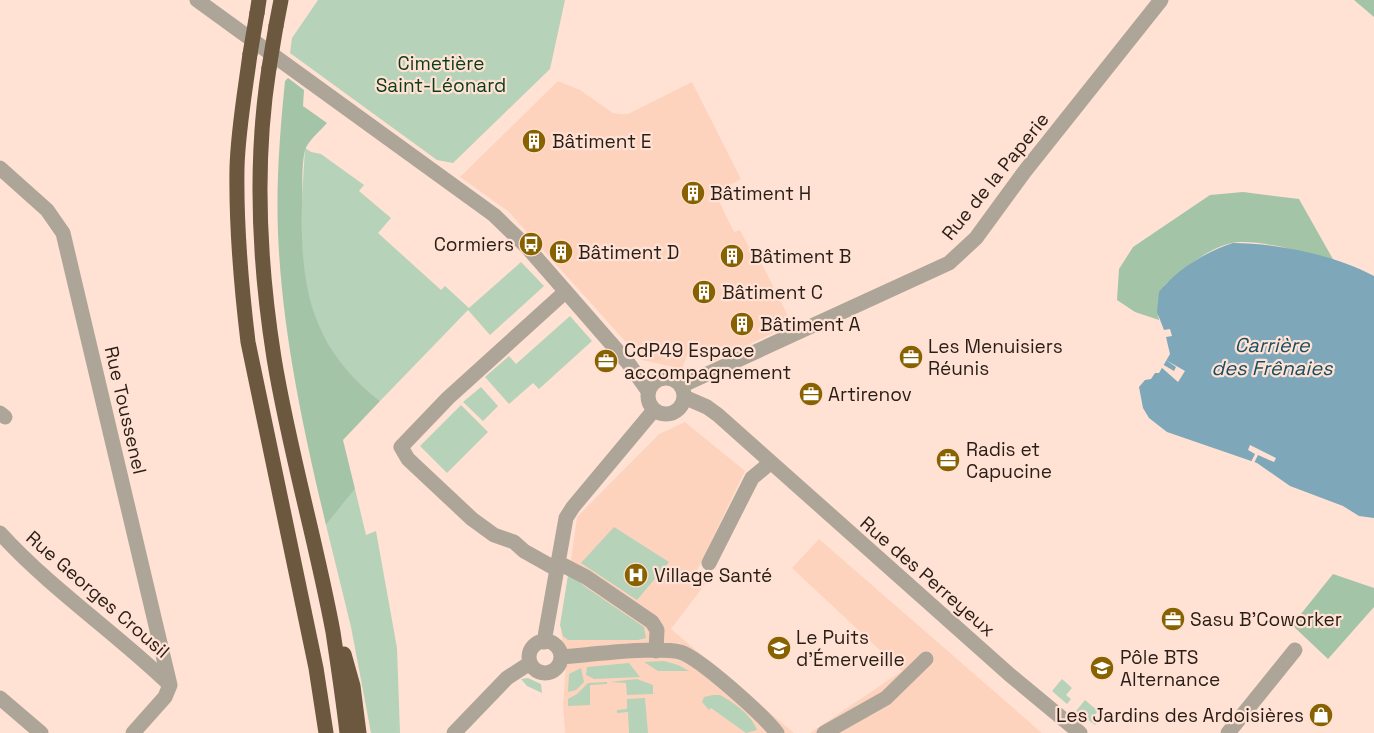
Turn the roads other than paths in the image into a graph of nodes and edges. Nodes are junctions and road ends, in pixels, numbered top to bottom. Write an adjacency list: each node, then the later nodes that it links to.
1 (197, 0): 6 (street)
2 (281, 0): 12 (highway, bridge)
3 (1161, 0): 8 (street, Rue de la Paperie)
4 (258, 6): 25 (highway, bridge)
5 (0, 168): 21 (street, Rue Toussenel)
6 (565, 292): 7 (street); 14 (street)
7 (652, 386): 8 (street); 9 (street)
8 (681, 397): 9 (street); 10 (street, Rue des Perreyeux)
9 (654, 410): 14 (street)
10 (770, 463): 13 (street); 31 (street, Rue des Perreyeux)
11 (0, 533): 21 (street, Rue Georges Crousil)
12 (315, 552): 26 (highway); 27 (highway)
13 (709, 563)
14 (557, 566): 15 (street); 17 (street)
15 (544, 642): 18 (street); 20 (street)
16 (1295, 650): 32 (street)
17 (656, 651): 18 (street); 29 (street)
18 (561, 657): 20 (street)
19 (926, 659): 30 (street)
20 (530, 663): 28 (street)
21 (170, 685): 24 (street)
22 (0, 698): 23 (street)
23 (41, 733)
24 (133, 733)
25 (326, 733)
26 (348, 733)
27 (359, 733)
28 (454, 733)
29 (777, 733)
30 (824, 733)
31 (1080, 733)
32 (1228, 733)

